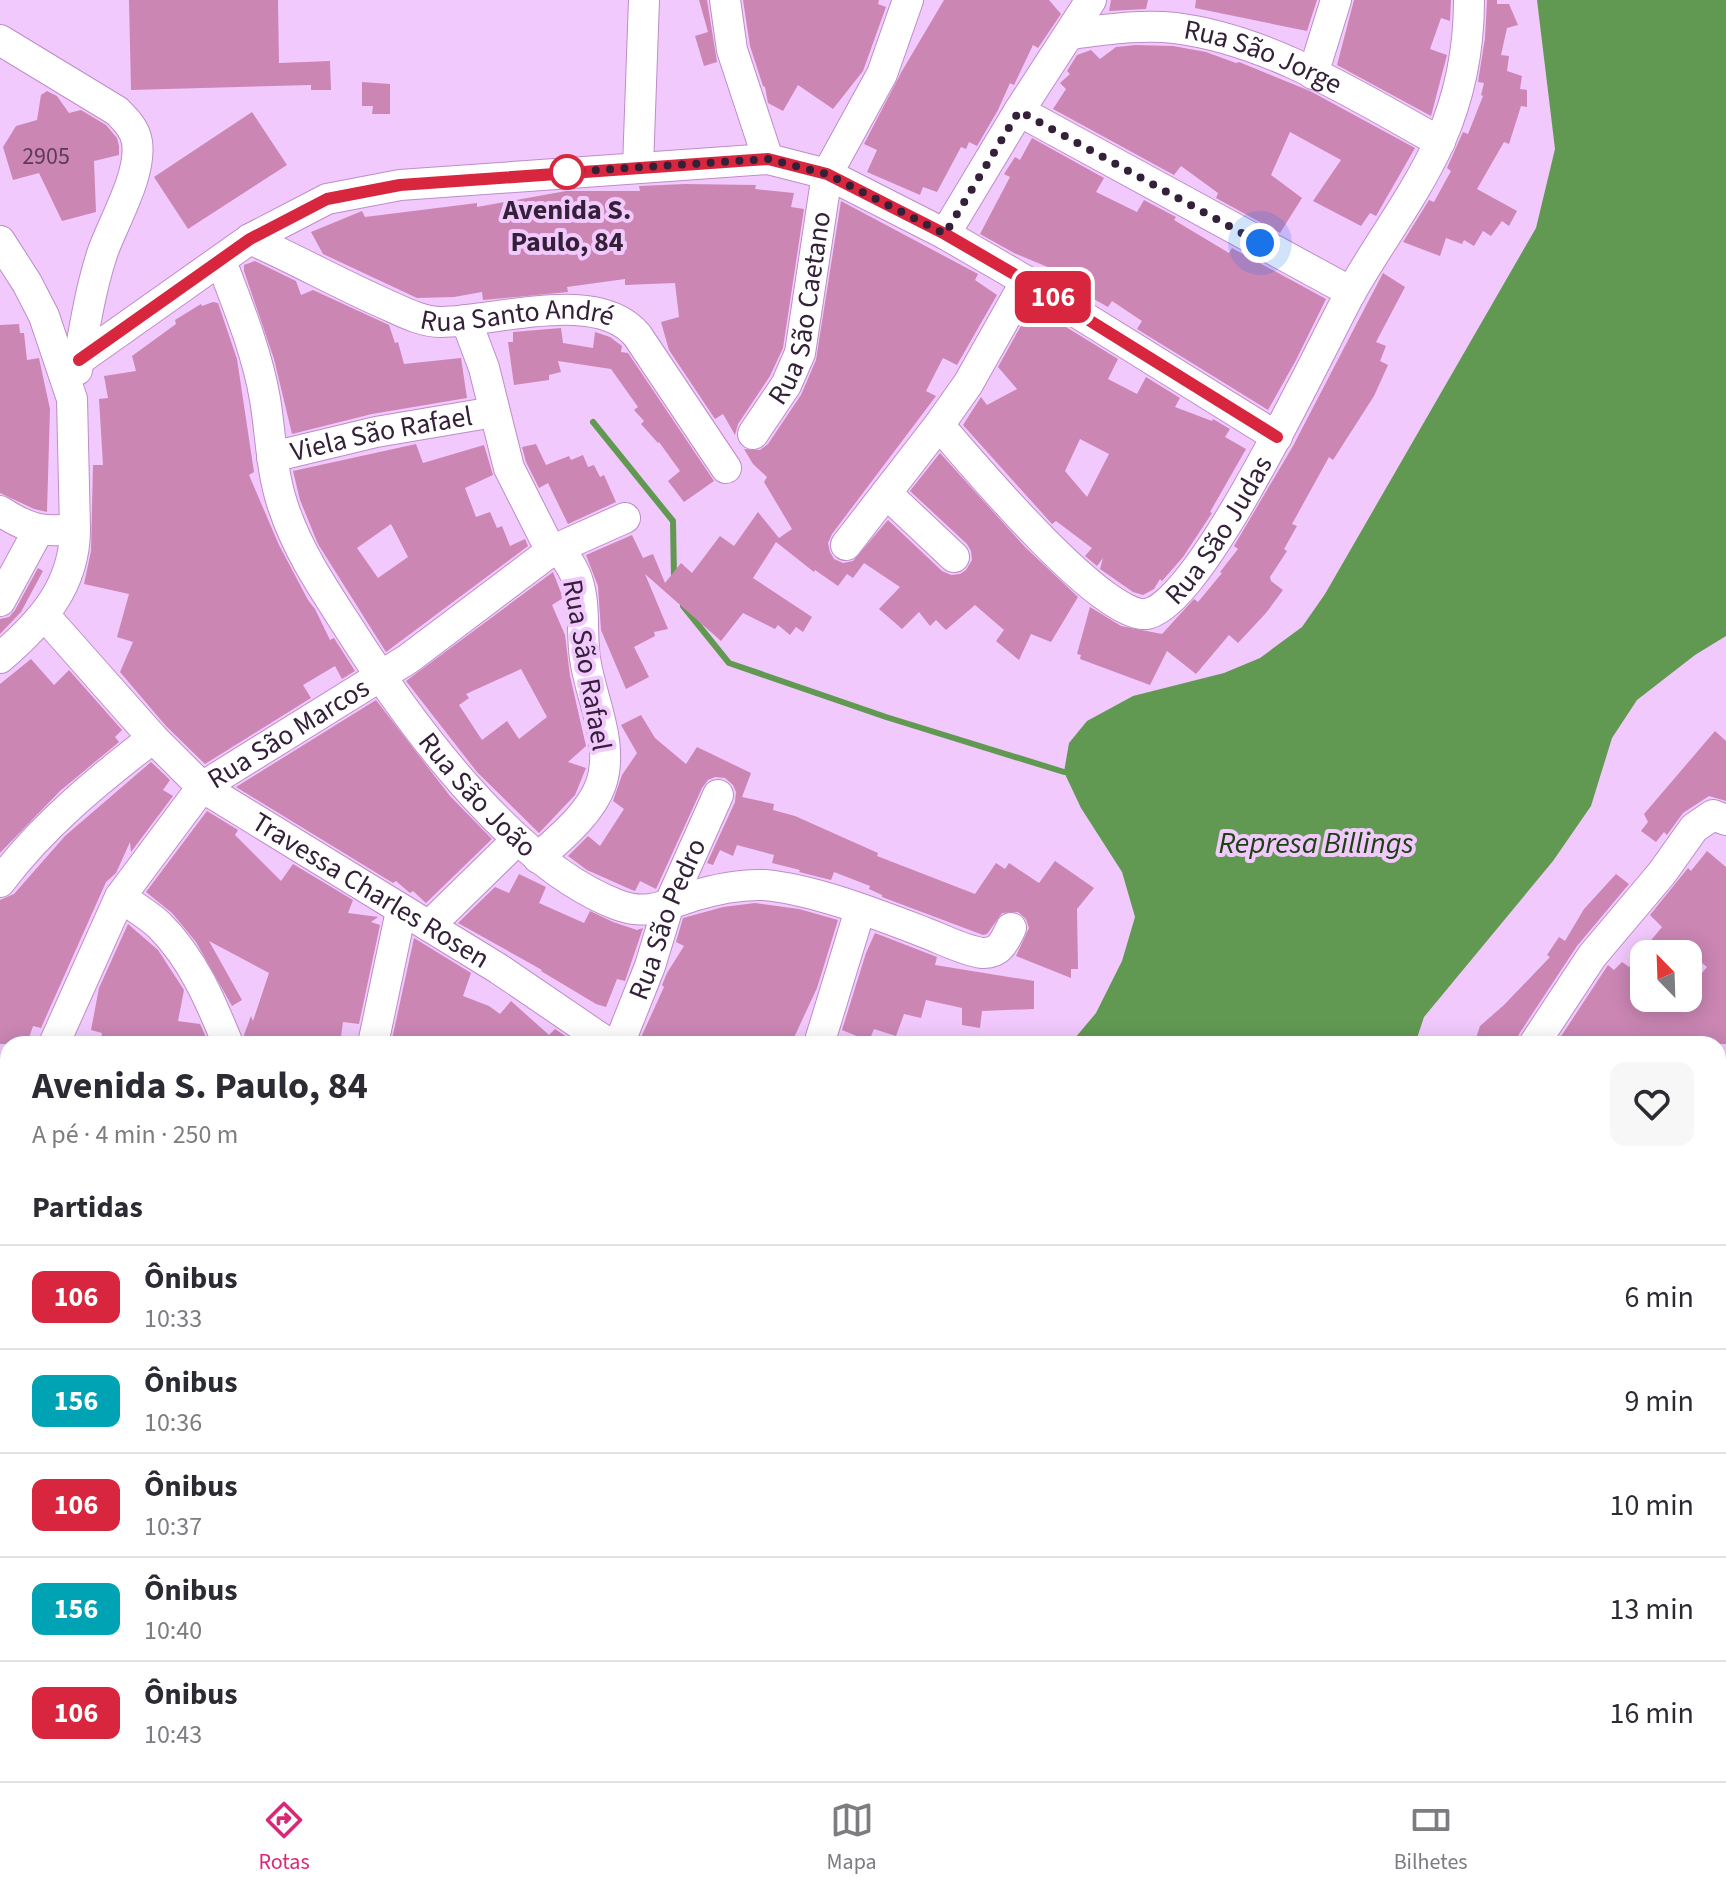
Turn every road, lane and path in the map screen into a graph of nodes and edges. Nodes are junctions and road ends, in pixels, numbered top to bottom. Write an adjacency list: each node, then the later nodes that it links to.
1 (644, 0): 13 (street)
2 (725, 0): 12 (street)
3 (908, 0): 14 (street)
4 (1091, 0): 7 (street)
5 (1336, 0): 9 (street)
6 (1469, 0): 11 (street, Rua São Judas)
7 (1070, 34): 9 (street, Rua São Jorge); 10 (street)
8 (0, 40): 22 (street)
9 (1313, 74): 11 (street, Rua São Jorge)
10 (1019, 111): 15 (street); 20 (street)
11 (1440, 142): 20 (street, Rua São Judas)
12 (768, 159): 13 (street); 14 (street)
13 (638, 167): 16 (street)
14 (827, 174): 15 (street); 26 (street, Rua São Caetano)
15 (945, 234): 19 (street)
16 (250, 239): 18 (street); 21 (street, Rua Santo André)
17 (0, 241): 23 (street)
18 (221, 261): 22 (street); 28 (street, Rua São João)
19 (1026, 281): 25 (street); 27 (street)
20 (1351, 292): 27 (street, Rua São Judas)
21 (466, 320): 24 (street, Rua São Rafael); 29 (street, Rua Santo André)
22 (79, 360): 23 (street)
23 (72, 399): 33 (street)
24 (494, 412): 28 (street, Viela São Rafael); 36 (street, Rua São Rafael)
25 (939, 425): 27 (street, Rua São Judas); 30 (street)
26 (753, 434)
27 (1277, 437)
28 (272, 457): 41 (street, Rua São João)
29 (726, 468)
30 (886, 493): 35 (street); 37 (street)
31 (0, 511): 34 (street)
32 (625, 518): 36 (street, Rua São Marcos)
33 (75, 529): 34 (street); 39 (street)
34 (38, 531): 38 (street)
35 (846, 545)
36 (555, 549): 41 (street, Rua São Marcos); 46 (street, Rua São Rafael)
37 (954, 557)
38 (0, 601)
39 (45, 616): 40 (street); 42 (street, Travessa Charles Rosen)
40 (0, 658)
41 (380, 677): 43 (street, Rua São Marcos); 46 (street, Rua São João)
42 (153, 738): 43 (street, Travessa Charles Rosen); 47 (street)
43 (202, 787): 48 (street, Rua São Marcos); 51 (street, Travessa Charles Rosen)
44 (718, 795): 49 (street, Rua São Pedro)
45 (1726, 820): 60 (street)
46 (528, 849): 49 (street, Rua São João); 52 (street, Rua São Rafael)
47 (0, 882)
48 (120, 897): 54 (street, Rua São Marcos); 55 (street)
49 (668, 907): 50 (street, Rua São João); 58 (street, Rua São Pedro)
50 (860, 910): 53 (street, Rua São João); 59 (street)
51 (401, 911): 52 (street, Travessa Charles Rosen); 56 (street)
52 (429, 926): 57 (street, Travessa Charles Rosen)
53 (1011, 928)
54 (58, 1036)
55 (225, 1036)
56 (375, 1036)
57 (597, 1036)
58 (622, 1036)
59 (821, 1036)
60 (1539, 1036)

